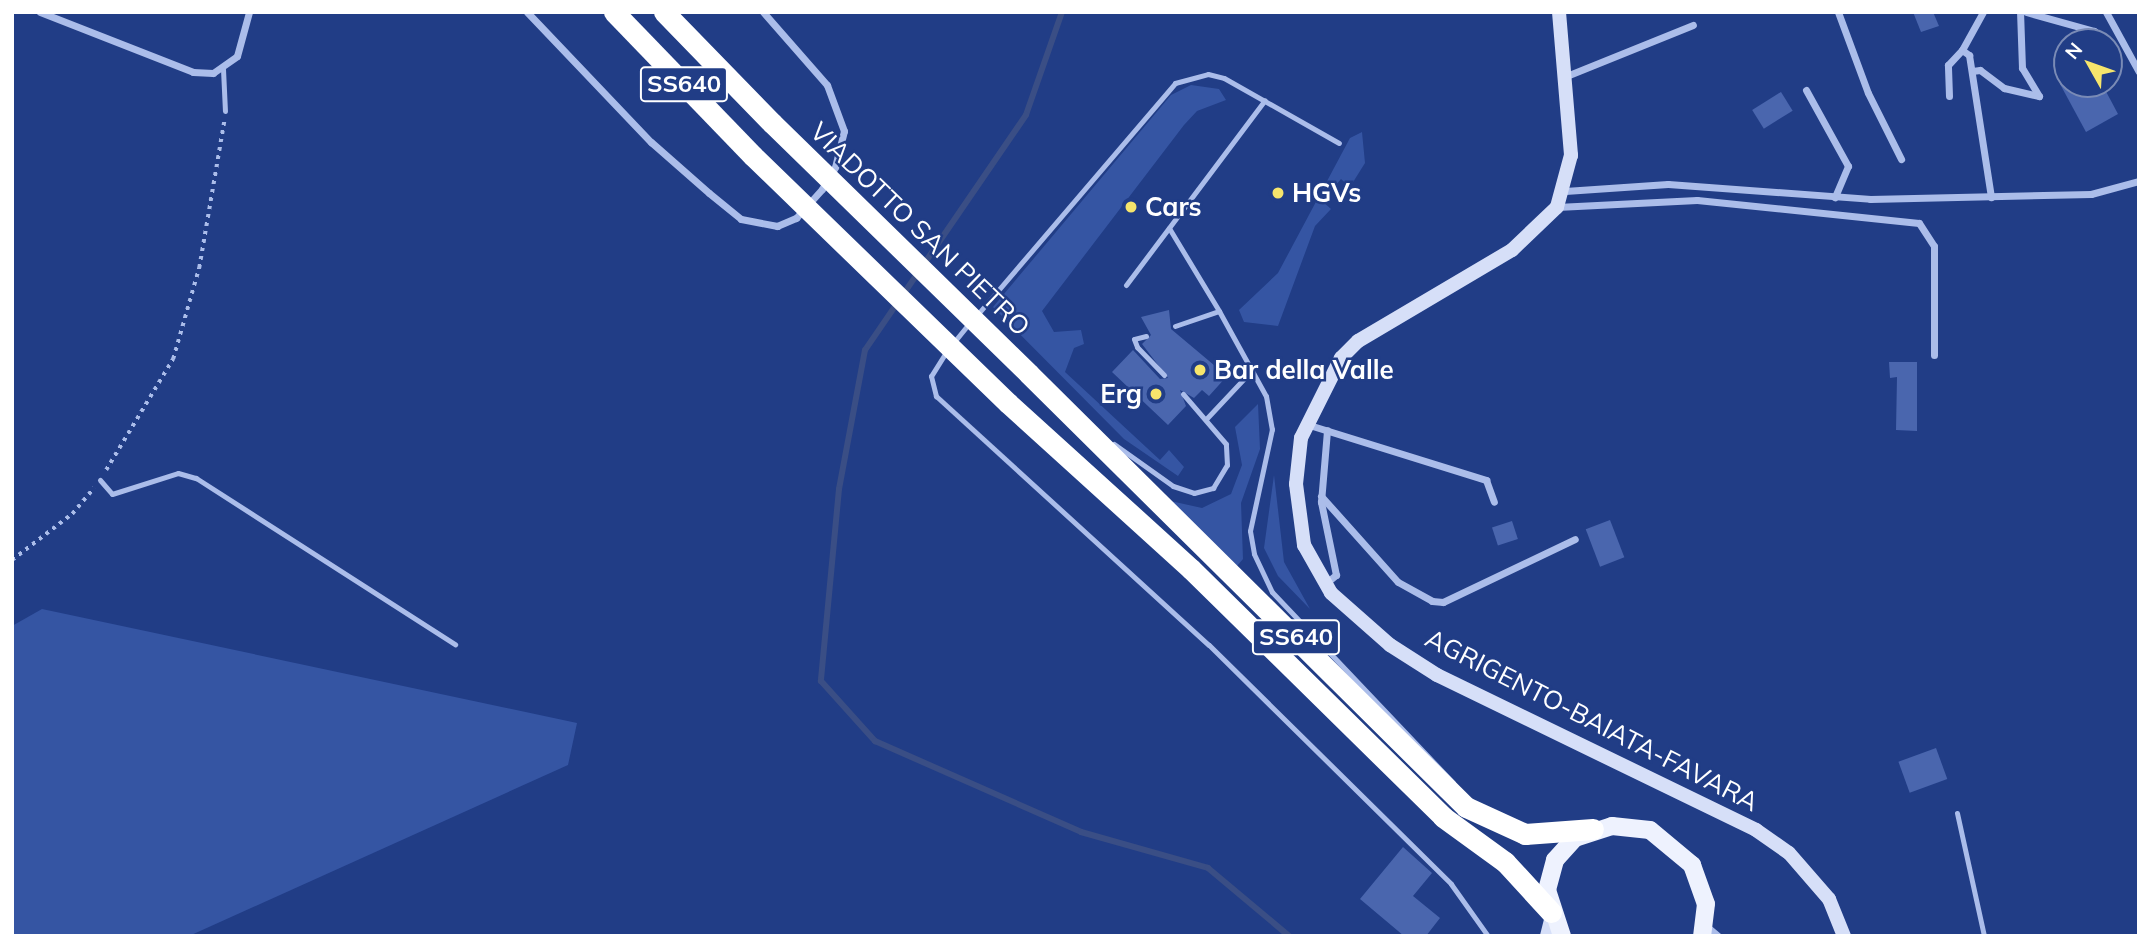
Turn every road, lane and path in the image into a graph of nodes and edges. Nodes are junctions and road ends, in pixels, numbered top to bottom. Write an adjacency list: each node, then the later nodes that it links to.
1 (40, 12): 16 (street)
2 (250, 12): 16 (street)
3 (527, 12): 6 (street)
4 (614, 12): 54 (highway, SS640, bridge)
5 (664, 12): 38 (highway, VIADOTTO SAN PIETRO / SS640, bridge)
6 (763, 12)
7 (1559, 12): 19 (street, AGRIGENTO-BAIATA-FAVARA)
8 (1838, 12): 25 (street)
9 (1983, 12): 15 (street)
10 (2020, 12): 17 (street)
11 (2026, 12): 14 (street)
12 (2106, 12): 18 (street)
13 (1693, 25): 19 (street)
14 (2083, 28)
15 (1962, 50): 17 (street); 21 (street)
16 (223, 69): 23 (lane)
17 (1972, 71): 29 (street)
18 (2139, 72)
19 (1564, 78): 27 (street, AGRIGENTO-BAIATA-FAVARA)
20 (1805, 90): 28 (street)
21 (1949, 96)
22 (1265, 100): 24 (lane); 31 (lane); 56 (lane)
23 (225, 111): 44 (path)
24 (1339, 143)
25 (1901, 159)
26 (2139, 181): 29 (street)
27 (1564, 191): 28 (street); 30 (street, AGRIGENTO-BAIATA-FAVARA)
28 (1835, 197): 29 (street)
29 (1991, 197)
30 (1557, 207): 36 (street); 42 (street, AGRIGENTO-BAIATA-FAVARA)
31 (1169, 228): 32 (lane); 33 (lane)
32 (1126, 285)
33 (1219, 311): 34 (lane); 37 (lane)
34 (1175, 326)
35 (1146, 335): 39 (lane)
36 (1934, 355)
37 (1252, 370): 41 (lane); 51 (lane)
38 (1029, 374): 41 (lane); 51 (highway, SS640)
39 (1164, 374)
40 (1183, 394): 41 (lane)
41 (1207, 418)
42 (1306, 424): 43 (street); 49 (street, AGRIGENTO-BAIATA-FAVARA)
43 (1327, 430): 45 (street); 46 (street)
44 (100, 480): 48 (path); 50 (lane)
45 (1321, 496): 47 (street); 49 (street)
46 (1494, 502)
47 (1575, 539)
48 (12, 560)
49 (1324, 584): 59 (street, AGRIGENTO-BAIATA-FAVARA)
50 (455, 643)
51 (1466, 807): 53 (highway, SS640)
52 (1957, 813): 60 (lane)
53 (1593, 829): 54 (main road); 55 (main road)
54 (1552, 914): 57 (street); 58 (main road)
55 (1708, 932)
56 (1488, 936)
57 (1547, 936)
58 (1562, 936)
59 (1844, 936)
60 (1984, 936)

